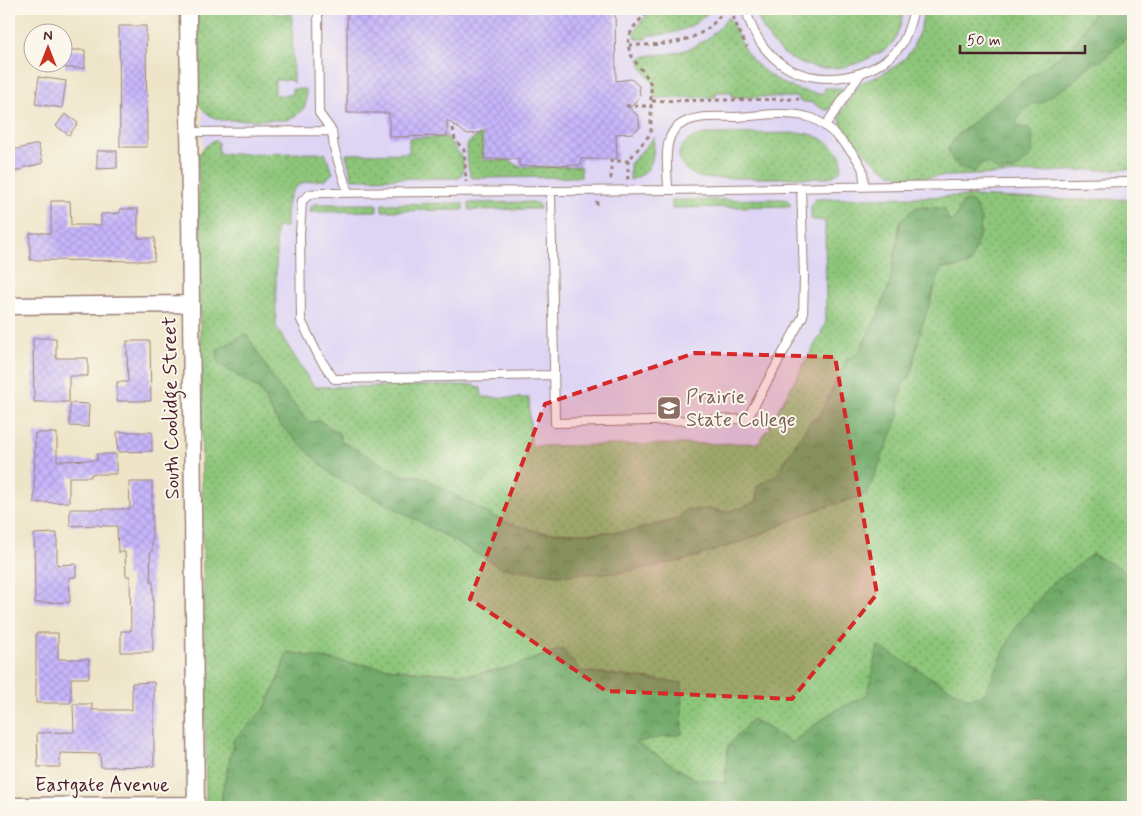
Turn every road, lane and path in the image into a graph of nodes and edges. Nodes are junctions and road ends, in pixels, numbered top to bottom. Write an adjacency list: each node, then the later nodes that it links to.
1 (188, 9): 16 (street, South Coolidge Street)
2 (318, 9): 15 (lane)
3 (649, 9): 7 (path)
4 (724, 9): 7 (path)
5 (746, 9): 8 (lane)
6 (914, 9): 8 (lane)
7 (629, 45): 10 (path)
8 (861, 73): 13 (lane)
9 (799, 99): 10 (path)
10 (652, 100): 12 (path)
11 (626, 106): 12 (path)
12 (652, 106): 17 (path)
13 (825, 126): 20 (lane); 22 (lane)
14 (453, 128): 18 (path)
15 (332, 131): 16 (lane); 24 (lane)
16 (189, 132): 27 (street, South Coolidge Street)
17 (628, 161): 17 (path)
18 (466, 180)
19 (1133, 182): 20 (lane)
20 (864, 187): 21 (lane)
21 (801, 188): 22 (lane); 29 (lane)
22 (668, 190): 23 (lane)
23 (551, 192): 24 (lane); 29 (lane)
24 (348, 193): 29 (lane)
25 (597, 200): 26 (path)
26 (597, 209)
27 (190, 304): 28 (street); 31 (street, South Coolidge Street)
28 (9, 306)
29 (554, 375)
30 (9, 806): 31 (street, Eastgate Avenue)
31 (196, 806)

